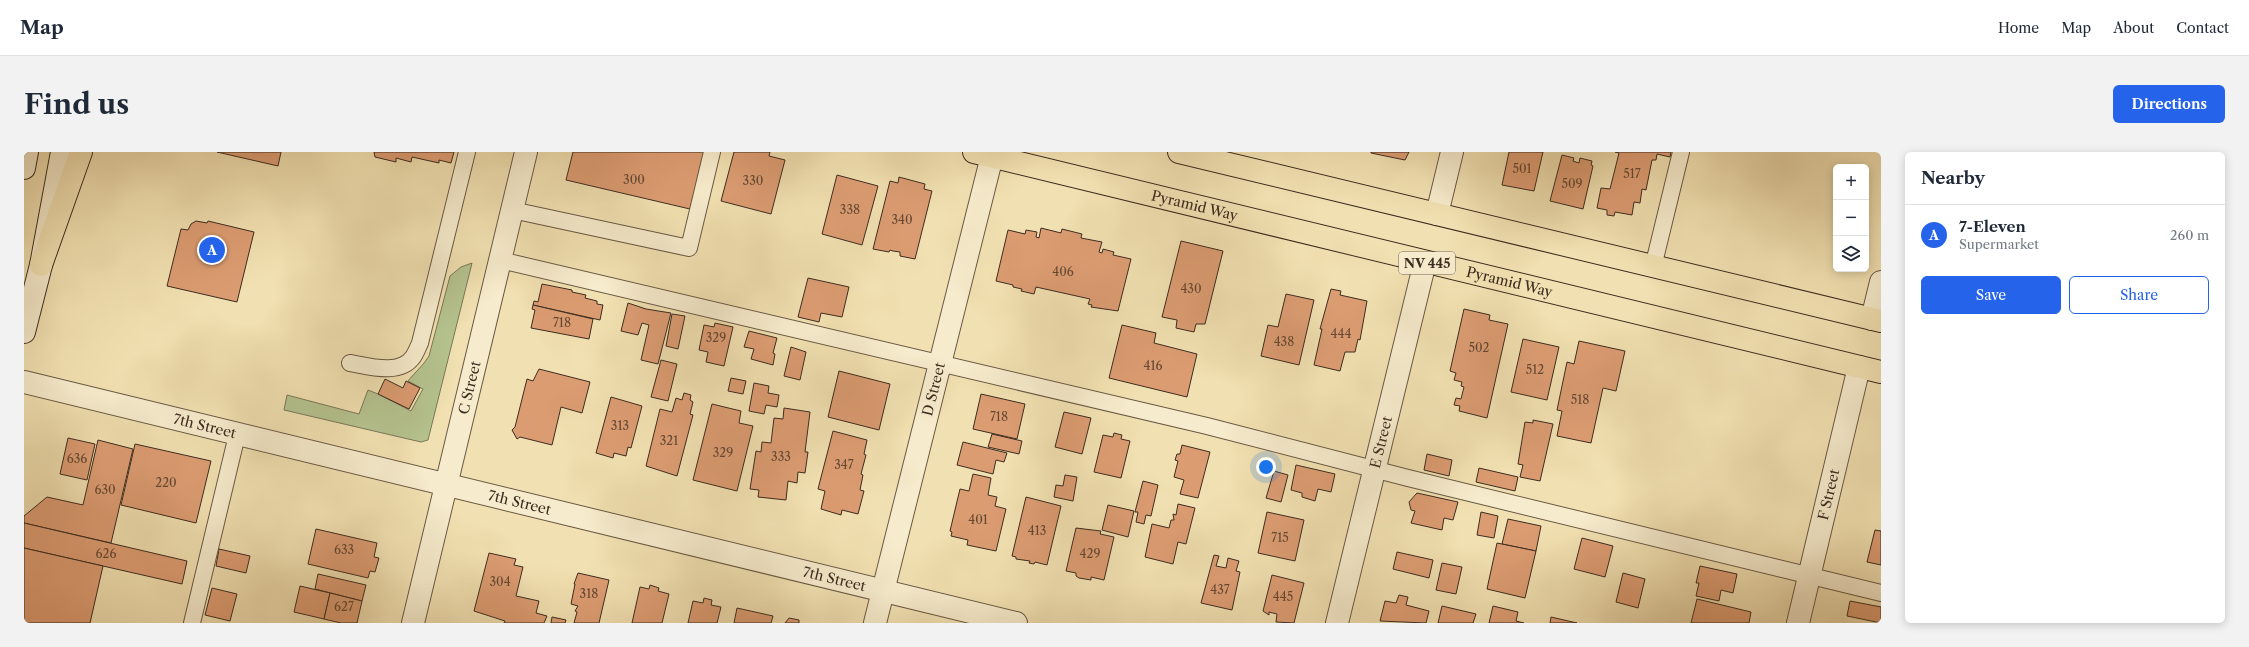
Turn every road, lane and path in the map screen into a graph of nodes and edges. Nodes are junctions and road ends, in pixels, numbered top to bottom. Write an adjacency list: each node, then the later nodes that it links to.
1 (28, 152): 11 (street)
2 (62, 152): 16 (street)
3 (81, 152): 16 (main road)
4 (467, 152): 22 (lane)
5 (526, 152): 12 (street, C Street)
6 (712, 152): 12 (lane)
7 (1179, 152): 13 (main road)
8 (1452, 152): 13 (street)
9 (1681, 152): 17 (lane)
10 (983, 154): 15 (main road, Pyramid Way / NV 445); 21 (street, D Street)
11 (24, 168)
12 (512, 210): 14 (street, C Street)
13 (1437, 214): 17 (main road)
14 (500, 260): 21 (lane); 28 (street, C Street)
15 (1425, 262): 23 (main road, Pyramid Way / NV 445); 27 (street, E Street)
16 (41, 265): 20 (street)
17 (1653, 267): 19 (main road)
18 (1881, 282): 19 (street)
19 (1877, 320)
20 (24, 332)
21 (940, 362): 27 (lane); 30 (street, D Street)
22 (350, 363)
23 (1859, 367): 24 (main road, Pyramid Way / NV 445); 29 (street, F Street)
24 (1881, 372)
25 (24, 382): 26 (street, 7th Street)
26 (237, 435): 28 (street, 7th Street); 32 (lane)
27 (1374, 470): 29 (lane); 36 (street, E Street)
28 (446, 485): 30 (street, 7th Street); 33 (street, C Street)
29 (1809, 575): 31 (lane); 37 (street, F Street)
30 (883, 591): 34 (street, D Street); 35 (street, 7th Street)
31 (1881, 593)
32 (192, 623)
33 (413, 623)
34 (875, 623)
35 (1016, 623)
36 (1337, 623)
37 (1798, 623)

